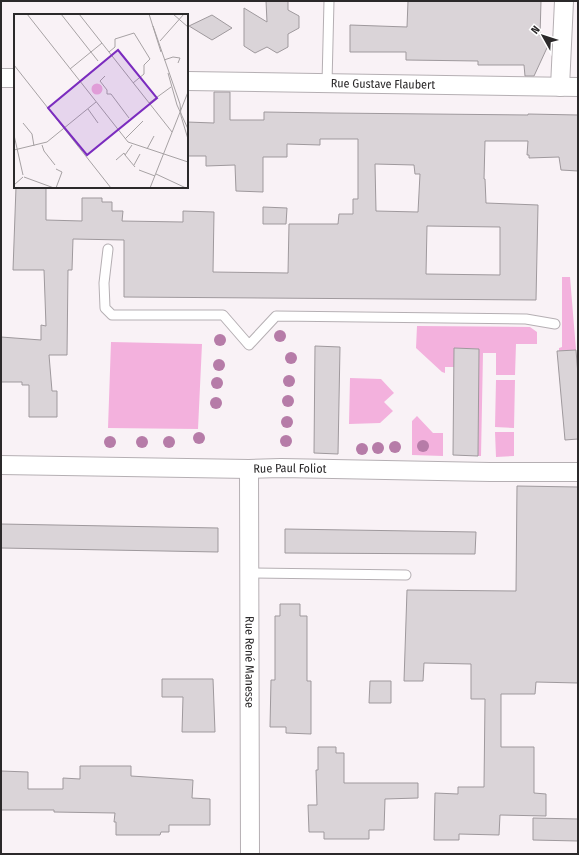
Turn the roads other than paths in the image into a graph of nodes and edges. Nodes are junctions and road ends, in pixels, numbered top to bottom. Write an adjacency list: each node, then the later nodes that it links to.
1 (329, 1): 6 (lane)
2 (564, 1): 7 (street)
3 (1, 78): 4 (street)
4 (14, 78)
5 (188, 81): 6 (street, Rue Gustave Flaubert)
6 (327, 83): 7 (street, Rue Gustave Flaubert)
7 (560, 87): 8 (street, Rue Gustave Flaubert)
8 (578, 87)
9 (108, 249): 10 (lane)
10 (555, 324)
11 (1, 465): 12 (street, Rue Paul Foliot)
12 (250, 469): 13 (street, Rue Paul Foliot); 14 (street, Rue René Manesse)
13 (578, 472)
14 (250, 573): 15 (lane); 16 (street, Rue René Manesse)
15 (406, 575)
16 (250, 854)

